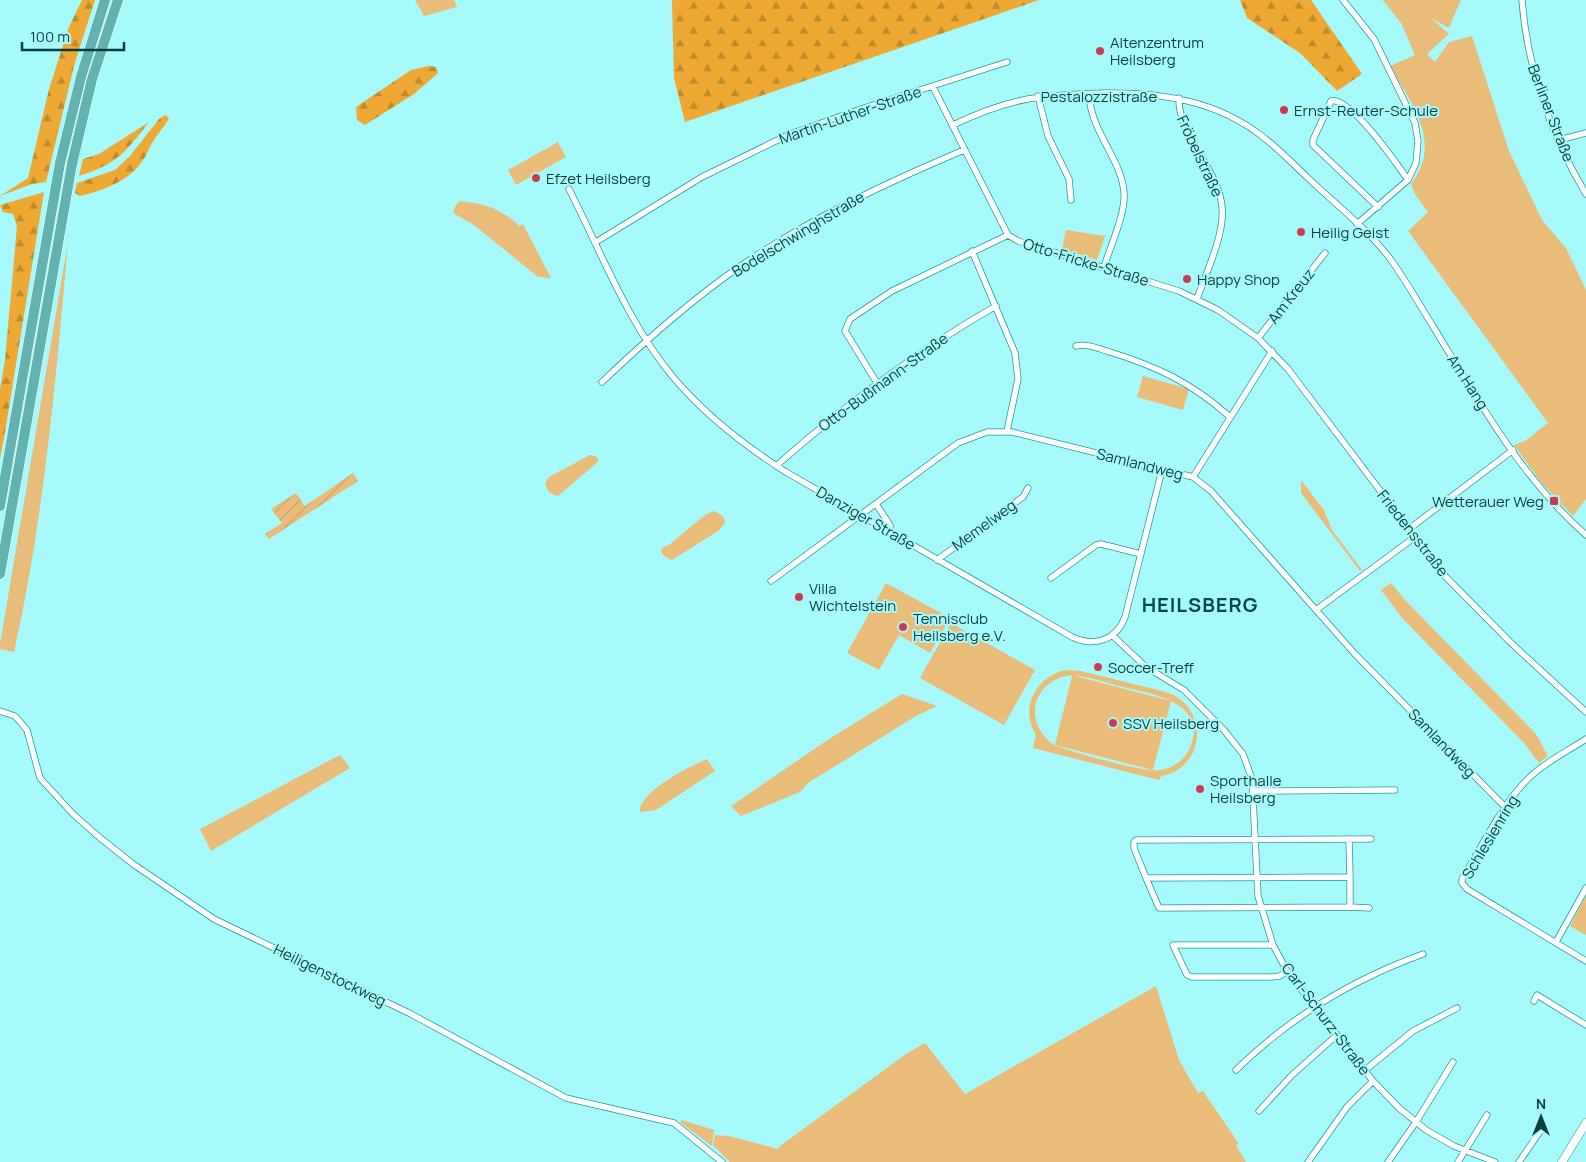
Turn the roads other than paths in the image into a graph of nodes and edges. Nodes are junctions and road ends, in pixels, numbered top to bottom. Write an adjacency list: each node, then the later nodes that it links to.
1 (105, 0): 41 (highway)
2 (118, 0): 49 (highway)
3 (1343, 0): 14 (street)
4 (1522, 0): 12 (street, Berliner Straße)
5 (1007, 62): 6 (street, Martin-Luther-Straße)
6 (933, 87): 10 (street, Otto-Fricke-Straße); 21 (street, Martin-Luther-Straße)
7 (1089, 94): 8 (street, Pestalozzistraße); 9 (street, Pestalozzistraße); 24 (street)
8 (1038, 96): 10 (street, Pestalozzistraße); 17 (street)
9 (1179, 98): 19 (street, Pestalozzistraße); 25 (street, Fröbelstraße)
10 (953, 125): 13 (street, Otto-Fricke-Straße)
11 (1586, 133): 12 (street)
12 (1559, 140): 16 (street, Berliner Straße)
13 (964, 150): 20 (street, Otto-Fricke-Straße); 28 (street, Bodelschwinghstraße)
14 (1408, 180): 18 (street); 18 (street)
15 (569, 189): 21 (street, Danziger Straße)
16 (1586, 194)
17 (1071, 200)
18 (1378, 207): 19 (street)
19 (1357, 224): 35 (street, Am Hang)
20 (1008, 234): 22 (street); 24 (street, Otto-Fricke-Straße)
21 (596, 242): 28 (street, Danziger Straße)
22 (972, 251): 26 (street); 32 (street)
23 (1325, 253): 27 (street, Am Kreuz)
24 (1104, 267): 25 (street, Otto-Fricke-Straße)
25 (1197, 299): 27 (street, Otto-Fricke-Straße)
26 (996, 306): 32 (street, Otto-Bußmann-Straße); 34 (street)
27 (1258, 338): 30 (street, Friedensstraße)
28 (647, 340): 31 (street, Bodelschwinghstraße); 36 (street, Danziger Straße)
29 (1076, 346): 33 (street)
30 (1272, 351): 33 (street); 43 (street, Friedensstraße)
31 (602, 382)
32 (877, 383): 36 (street, Otto-Bußmann-Straße)
33 (1230, 417): 38 (street)
34 (1006, 431): 37 (street, Samlandweg); 40 (street, Samlandweg)
35 (1513, 450): 43 (street); 45 (street, Am Hang)
36 (776, 466): 42 (street, Danziger Straße)
37 (1162, 470): 38 (street, Samlandweg); 47 (street)
38 (1193, 477): 52 (street, Samlandweg)
39 (1028, 488): 48 (street, Memelweg)
40 (876, 504): 42 (street, Samlandweg); 44 (street)
41 (0, 506)
42 (860, 515): 44 (street, Danziger Straße); 51 (street, Samlandweg)
43 (1409, 529): 46 (street, Friedensstraße)
44 (890, 532): 48 (street, Danziger Straße)
45 (1586, 535)
46 (1415, 537): 52 (street); 55 (street, Friedensstraße)
47 (1142, 554): 50 (street); 53 (street)
48 (937, 560): 53 (street, Danziger Straße)
49 (0, 574)
50 (1051, 578)
51 (772, 581)
52 (1316, 610): 59 (street, Samlandweg)
53 (1113, 636): 57 (street, Carl-Schurz-Straße)
54 (2, 712): 90 (street, Heiligenstockweg)
55 (1586, 712)
56 (1586, 739): 59 (street, Schlesienring)
57 (1252, 790): 58 (street); 62 (street, Carl-Schurz-Straße)
58 (1395, 790)
59 (1506, 808): 70 (street, Schlesienring)
60 (1349, 839): 61 (street); 62 (street); 64 (street)
61 (1371, 839)
62 (1254, 840): 63 (street, Carl-Schurz-Straße); 65 (street)
63 (1255, 876): 64 (street); 65 (street); 67 (street, Carl-Schurz-Straße)
64 (1350, 877): 68 (street)
65 (1146, 878): 67 (street)
66 (1586, 888): 70 (street)
67 (1261, 908): 68 (street); 71 (street, Carl-Schurz-Straße)
68 (1350, 908): 69 (street)
69 (1369, 908)
70 (1556, 942): 73 (street, Schlesienring)
71 (1274, 945): 74 (street, Carl-Schurz-Straße); 74 (street)
72 (1423, 954): 76 (street)
73 (1586, 961)
74 (1287, 970): 76 (street, Carl-Schurz-Straße)
75 (1534, 1001): 78 (street)
76 (1315, 1008): 79 (street, Carl-Schurz-Straße); 81 (street)
77 (1457, 1008): 82 (street)
78 (1586, 1025)
79 (1337, 1036): 82 (street, Carl-Schurz-Straße); 84 (street)
80 (1453, 1062): 86 (street)
81 (1236, 1070)
82 (1364, 1071): 83 (street, Carl-Schurz-Straße)
83 (1373, 1082): 86 (street, Carl-Schurz-Straße); 91 (street)
84 (1259, 1111)
85 (1487, 1115): 89 (street)
86 (1416, 1122): 89 (street, Carl-Schurz-Straße); 92 (street)
87 (1586, 1123): 96 (street)
88 (1541, 1130): 95 (street)
89 (1464, 1151): 93 (street); 94 (street, Carl-Schurz-Straße)
90 (722, 1162)
91 (1308, 1162)
92 (1388, 1162)
93 (1458, 1162)
94 (1495, 1162)
95 (1520, 1162)
96 (1562, 1162)

